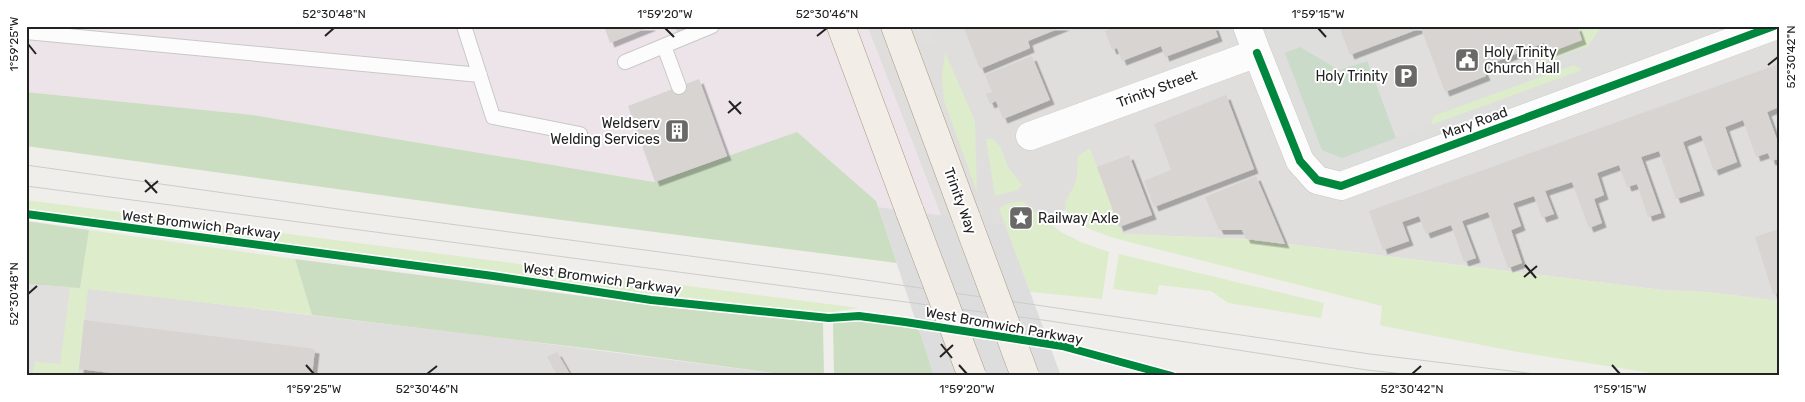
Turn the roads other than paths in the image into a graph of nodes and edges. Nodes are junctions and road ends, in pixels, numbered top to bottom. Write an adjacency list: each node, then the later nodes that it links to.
1 (464, 26): 11 (lane)
2 (712, 26): 8 (lane)
3 (842, 26): 15 (main road, bridge)
4 (895, 26): 16 (main road, Trinity Way, bridge)
5 (1247, 26): 9 (street)
6 (1774, 26): 9 (street, Mary Road)
7 (26, 32): 11 (lane)
8 (664, 46): 10 (lane); 12 (lane)
9 (1257, 53): 14 (street, Trinity Street)
10 (625, 62)
11 (480, 75): 13 (lane)
12 (679, 87)
13 (580, 134)
14 (1030, 136)
15 (972, 376)
16 (1025, 376)

